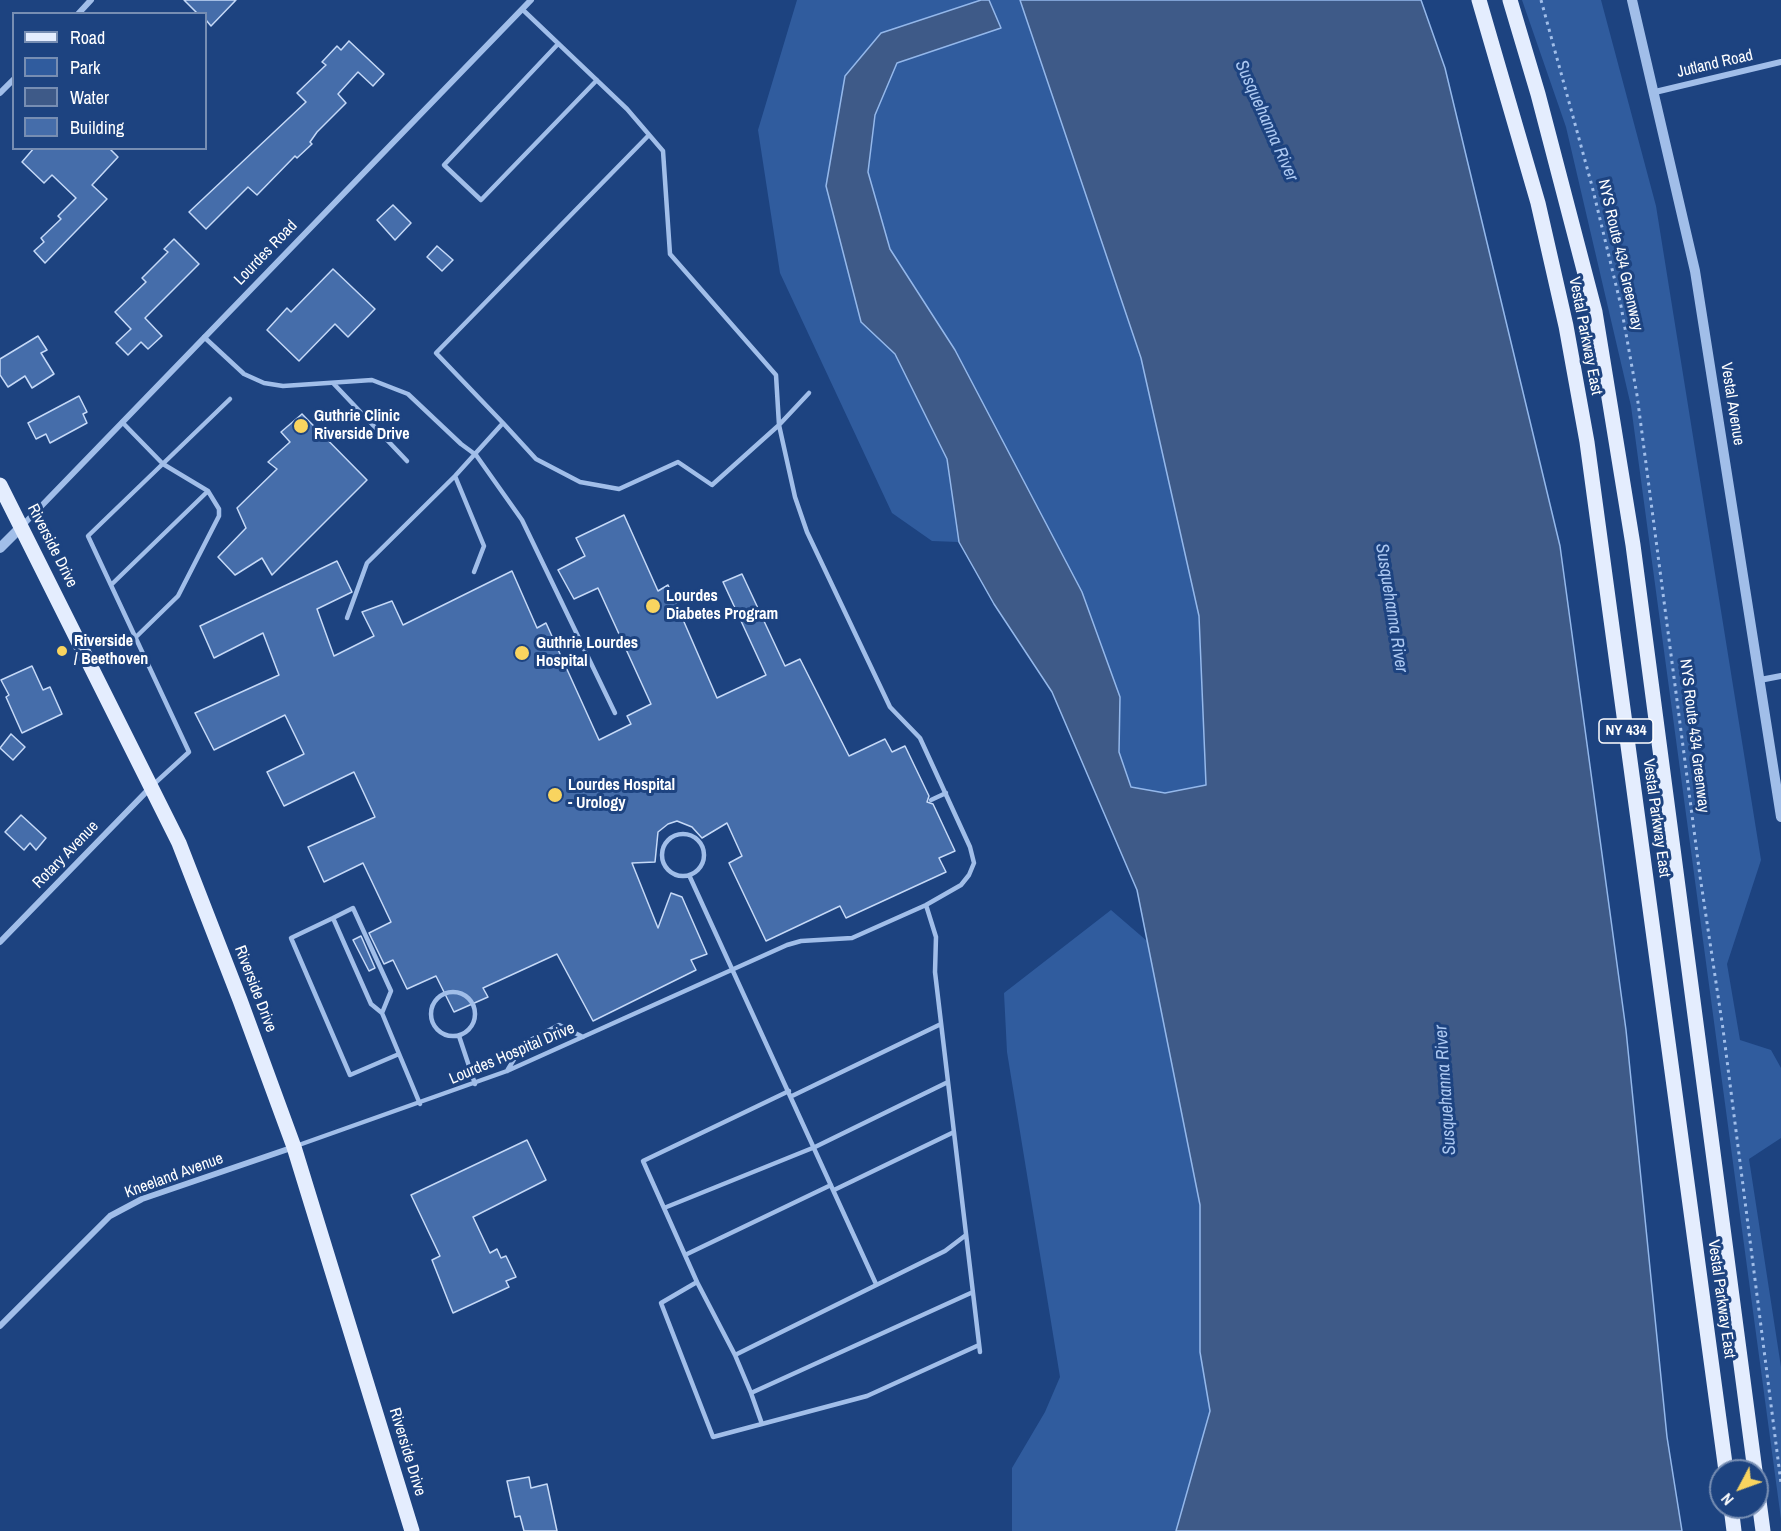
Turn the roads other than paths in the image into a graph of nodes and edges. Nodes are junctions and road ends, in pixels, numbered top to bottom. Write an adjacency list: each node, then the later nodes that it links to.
1 (91, 0): 7 (street)
2 (531, 0): 6 (street, Lourdes Road)
3 (1479, 0): 73 (main road, Vestal Parkway East / NY 434)
4 (1510, 0): 74 (main road, Vestal Parkway East / NY 434)
5 (1632, 0): 12 (street, Vestal Avenue)
6 (522, 9): 8 (lane); 15 (street, Lourdes Road)
7 (80, 12)
8 (558, 44): 10 (lane); 10 (lane)
9 (1781, 62): 12 (street, Jutland Road)
10 (597, 80): 14 (lane)
11 (12, 81): 13 (street)
12 (1655, 92): 35 (street, Vestal Avenue)
13 (0, 93)
14 (650, 135): 20 (lane); 21 (lane)
15 (204, 337): 16 (lane); 19 (street, Lourdes Road)
16 (333, 383): 22 (lane); 23 (lane)
17 (809, 393): 21 (lane)
18 (230, 399): 24 (lane)
19 (122, 422): 24 (lane); 28 (street, Lourdes Road)
20 (502, 423): 21 (lane); 22 (lane)
21 (779, 425): 38 (lane)
22 (476, 455): 25 (lane); 36 (lane)
23 (407, 462)
24 (163, 464): 27 (lane); 31 (lane)
25 (455, 476): 30 (lane); 32 (lane)
26 (0, 485): 28 (main road, Riverside Drive)
27 (208, 491): 31 (lane); 33 (lane)
28 (22, 526): 29 (street); 37 (main road, Riverside Drive)
29 (0, 548)
30 (474, 572)
31 (111, 585): 33 (lane)
32 (347, 618)
33 (136, 637): 37 (lane)
34 (1781, 676): 35 (street)
35 (1760, 680): 40 (street, Vestal Avenue)
36 (615, 713)
37 (152, 786): 44 (street, Rotary Avenue); 57 (main road, Riverside Drive)
38 (946, 793): 39 (lane); 42 (lane, Lourdes Hospital Drive)
39 (931, 800)
40 (1781, 817)
41 (689, 875): 41 (lane); 45 (lane)
42 (926, 905): 45 (lane, Lourdes Hospital Drive); 47 (lane)
43 (333, 918): 46 (lane); 46 (lane); 50 (lane)
44 (0, 942)
45 (734, 968): 49 (lane, Lourdes Hospital Drive); 54 (lane)
46 (382, 1013): 50 (lane)
47 (941, 1024): 52 (lane); 54 (lane)
48 (459, 1036): 48 (lane); 53 (lane)
49 (583, 1037): 51 (lane, Lourdes Hospital Drive); 51 (lane)
50 (399, 1054): 55 (lane)
51 (507, 1071): 53 (lane, Lourdes Hospital Drive)
52 (948, 1082): 56 (lane); 58 (lane)
53 (475, 1084): 55 (lane, Lourdes Hospital Drive)
54 (790, 1093): 58 (lane); 61 (lane)
55 (420, 1104): 57 (lane, Lourdes Hospital Drive)
56 (954, 1132): 60 (lane); 62 (lane)
57 (294, 1147): 67 (street, Kneeland Avenue); 75 (main road, Riverside Drive)
58 (815, 1148): 59 (lane); 61 (lane)
59 (831, 1185): 60 (lane); 63 (lane)
60 (834, 1190): 65 (lane)
61 (664, 1208): 63 (lane)
62 (966, 1235): 65 (lane); 66 (lane)
63 (685, 1255): 64 (lane)
64 (697, 1282): 70 (lane); 72 (lane)
65 (876, 1284): 70 (lane)
66 (973, 1292): 68 (lane); 71 (lane)
67 (0, 1326)
68 (979, 1346): 69 (lane); 72 (lane)
69 (980, 1353)
70 (735, 1354): 71 (lane)
71 (751, 1393): 72 (lane)
72 (762, 1424)
73 (1724, 1459)
74 (1753, 1459)
75 (412, 1531)

